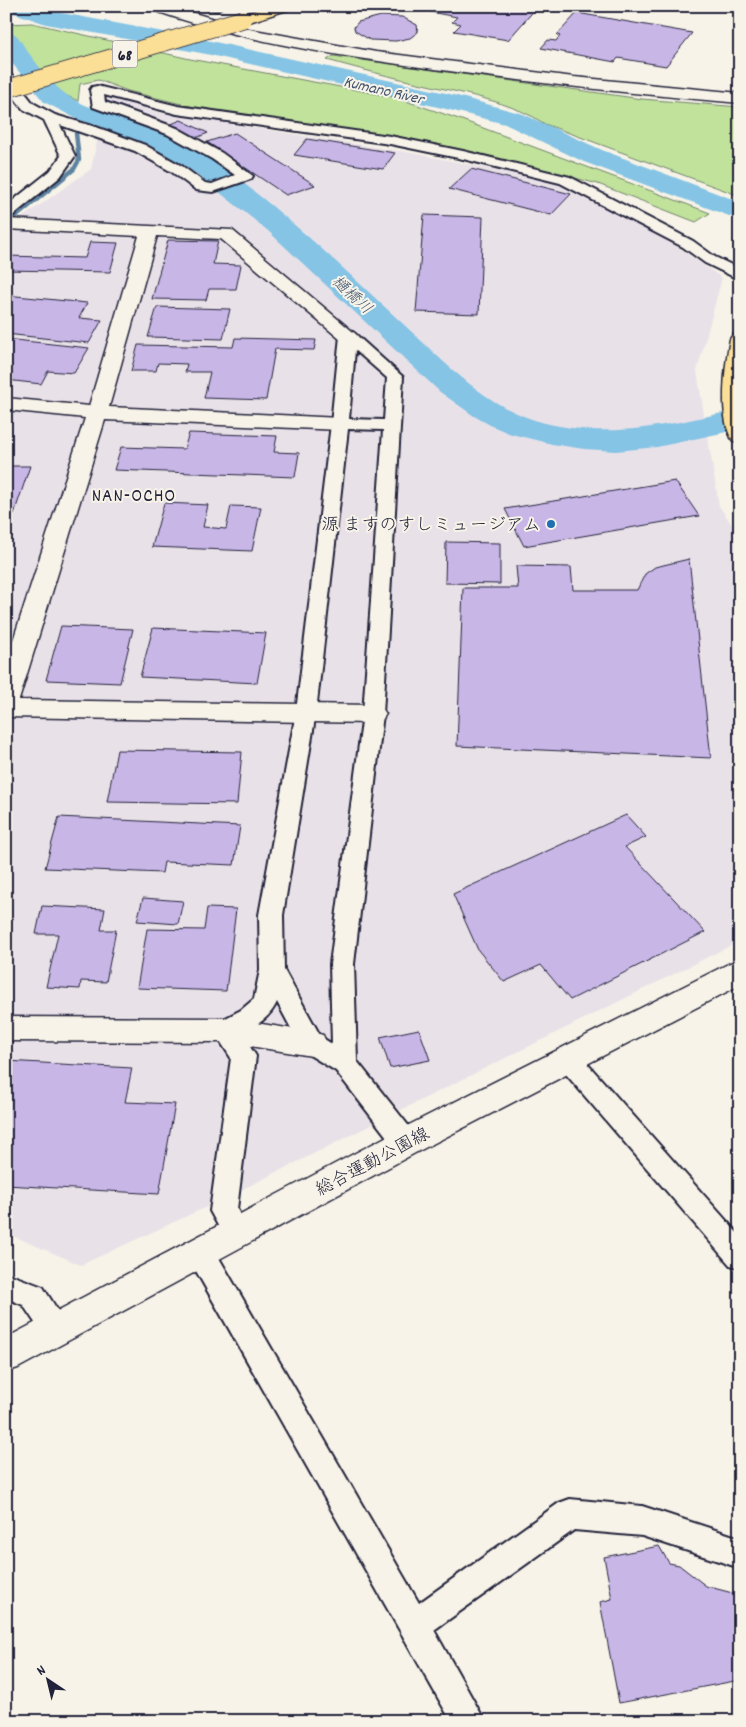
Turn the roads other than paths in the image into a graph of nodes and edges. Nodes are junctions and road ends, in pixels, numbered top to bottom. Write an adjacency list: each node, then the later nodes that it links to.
1 (155, 6): 7 (street)
2 (212, 6): 3 (street)
3 (217, 6)
4 (285, 6): 6 (main road, 68, bridge)
5 (6, 78): 8 (street)
6 (6, 89)
7 (740, 98)
8 (50, 118): 9 (street); 12 (street)
9 (6, 214)
10 (6, 224): 11 (street)
11 (150, 230): 13 (street); 16 (street)
12 (740, 275)
13 (348, 336): 17 (street); 18 (street)
14 (740, 339): 19 (main road)
15 (6, 404): 16 (street)
16 (97, 413): 17 (street); 20 (street)
17 (340, 424): 18 (street); 22 (street)
18 (391, 425): 23 (street)
19 (740, 437)
20 (6, 702)
21 (6, 708): 22 (street)
22 (306, 712): 23 (street); 24 (street)
23 (373, 714): 30 (street)
24 (272, 970): 27 (street); 28 (street)
25 (740, 971): 29 (street, 総合運動公園線)
26 (6, 1028): 27 (street)
27 (225, 1030): 28 (street); 32 (street)
28 (312, 1044): 30 (street)
29 (568, 1059): 31 (street, 総合運動公園線); 34 (street)
30 (345, 1064): 31 (street)
31 (406, 1142): 32 (street, 総合運動公園線)
32 (237, 1234): 33 (street, 総合運動公園線)
33 (201, 1253): 36 (street, 総合運動公園線); 39 (street)
34 (740, 1256)
35 (6, 1285): 36 (street)
36 (56, 1330): 37 (street, 総合運動公園線)
37 (6, 1356)
38 (740, 1553): 39 (street)
39 (414, 1625): 40 (street)
40 (470, 1721)

